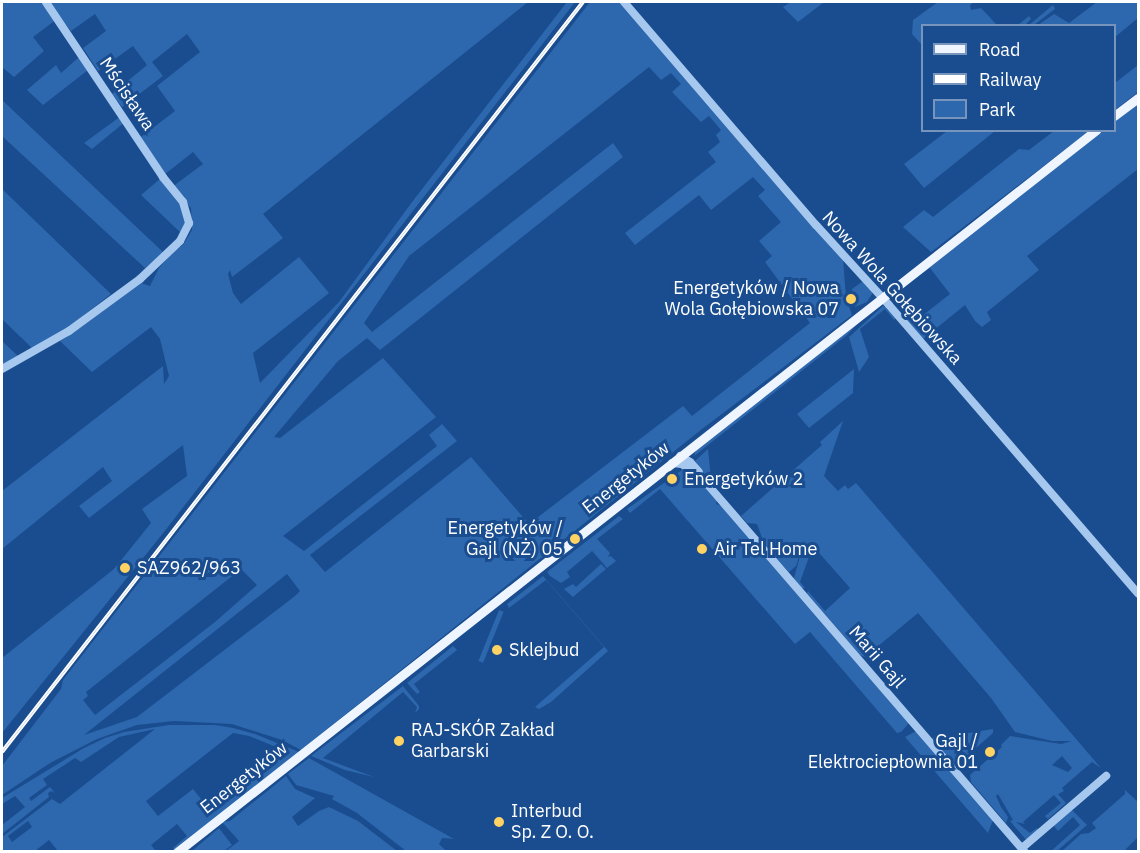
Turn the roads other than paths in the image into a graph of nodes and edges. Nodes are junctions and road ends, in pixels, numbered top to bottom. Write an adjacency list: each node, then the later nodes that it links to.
1 (46, 2): 7 (street, Mścisława)
2 (624, 2): 6 (street, Nowa Wola Gołębiowska)
3 (1138, 98): 4 (main road)
4 (1116, 114)
5 (1093, 132): 6 (main road, Energetyków)
6 (882, 297): 8 (main road, Energetyków); 12 (street, Nowa Wola Gołębiowska)
7 (2, 369)
8 (696, 444): 9 (main road, Energetyków); 11 (street)
9 (680, 456): 10 (main road, Energetyków); 11 (street, Marii Gajl)
10 (670, 464): 11 (street); 15 (main road, Energetyków)
11 (688, 464): 14 (street, Marii Gajl)
12 (1138, 593)
13 (1106, 776): 14 (street, Marii Gajl)
14 (1024, 850)
15 (177, 852)

